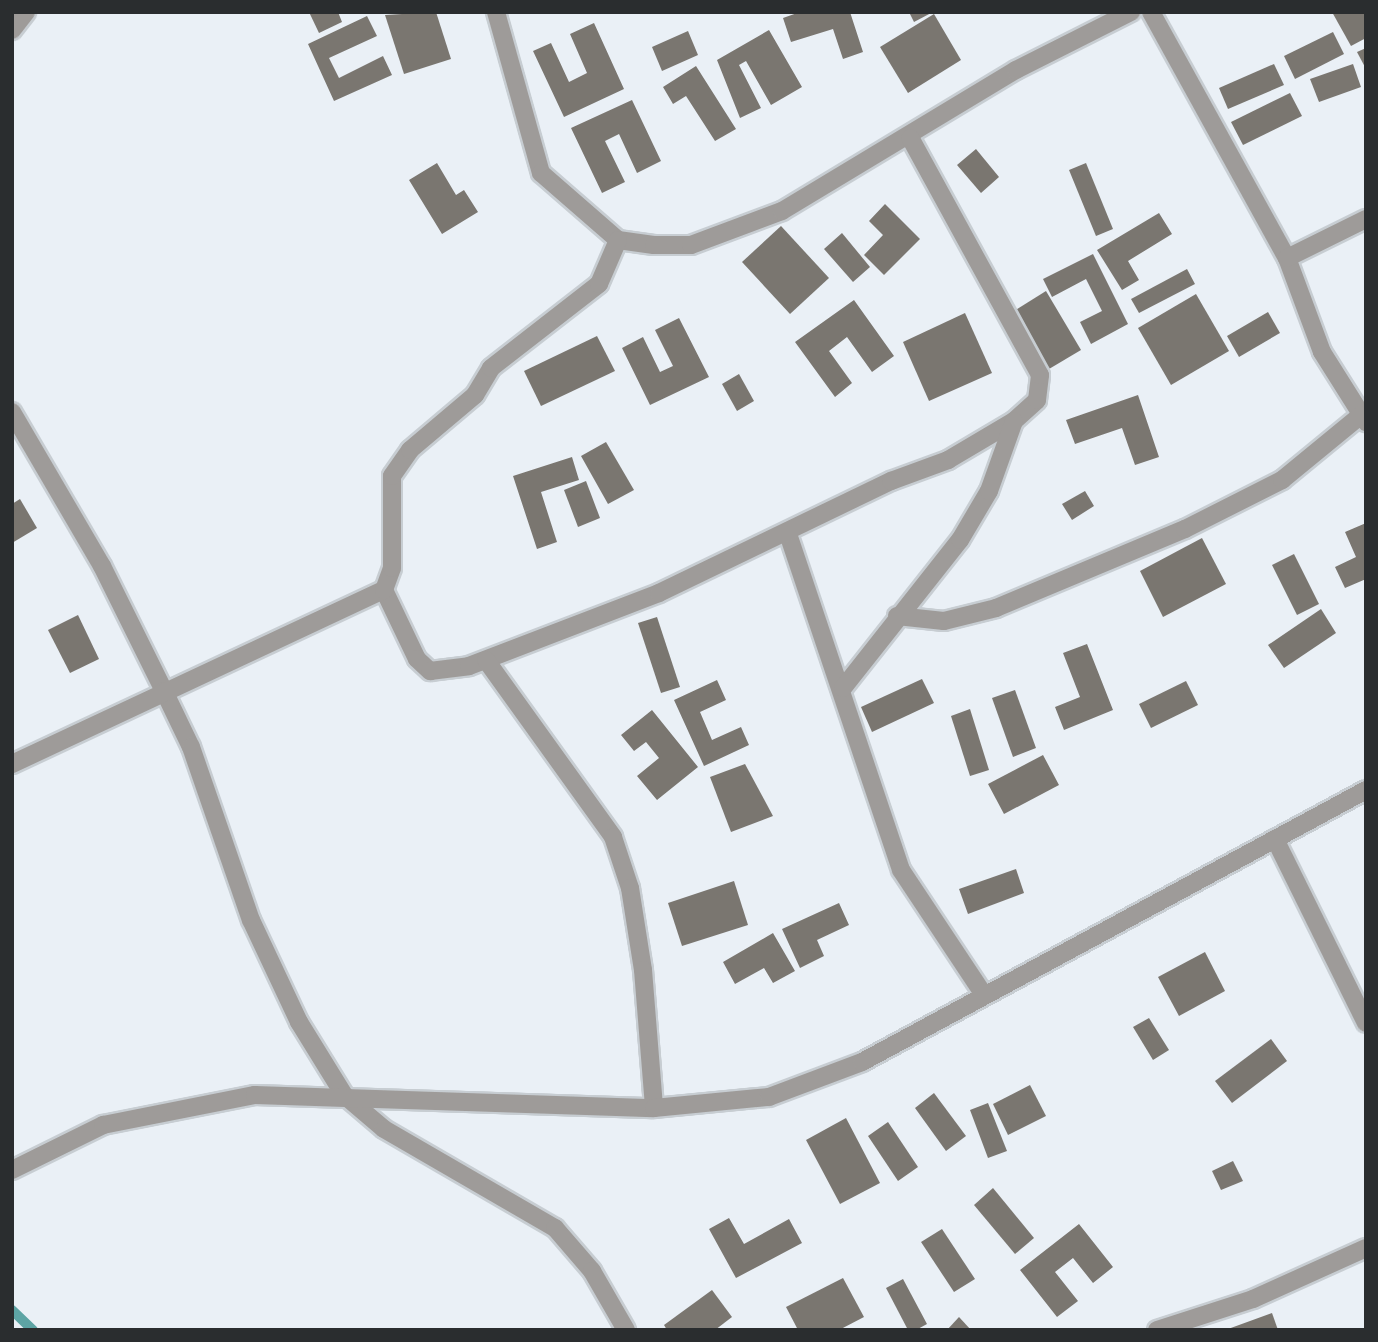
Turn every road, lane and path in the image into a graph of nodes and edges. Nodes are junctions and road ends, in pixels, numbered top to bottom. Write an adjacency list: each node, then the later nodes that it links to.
1 (26, 12): 5 (street)
2 (496, 12): 8 (street)
3 (1132, 12): 6 (street)
4 (1151, 12): 9 (street)
5 (12, 30)
6 (910, 138): 8 (street); 12 (street)
7 (1366, 219): 9 (street)
8 (618, 240): 14 (street)
9 (1287, 258): 11 (street)
10 (12, 412): 18 (street)
11 (1363, 419): 15 (street)
12 (1014, 421): 13 (street); 15 (street)
13 (788, 534): 16 (street); 17 (street)
14 (384, 590): 16 (street); 18 (street)
15 (897, 616): 17 (street)
16 (486, 660): 25 (street)
17 (843, 688): 22 (street)
18 (164, 691): 19 (street); 24 (street)
19 (12, 764)
20 (1366, 790): 21 (street)
21 (1275, 839): 22 (street); 23 (street)
22 (984, 995): 25 (street)
23 (1366, 1023)
24 (344, 1095): 25 (street); 26 (street); 28 (street)
25 (654, 1108)
26 (12, 1170)
27 (1366, 1248): 29 (street)
28 (626, 1330)
29 (1157, 1330)

